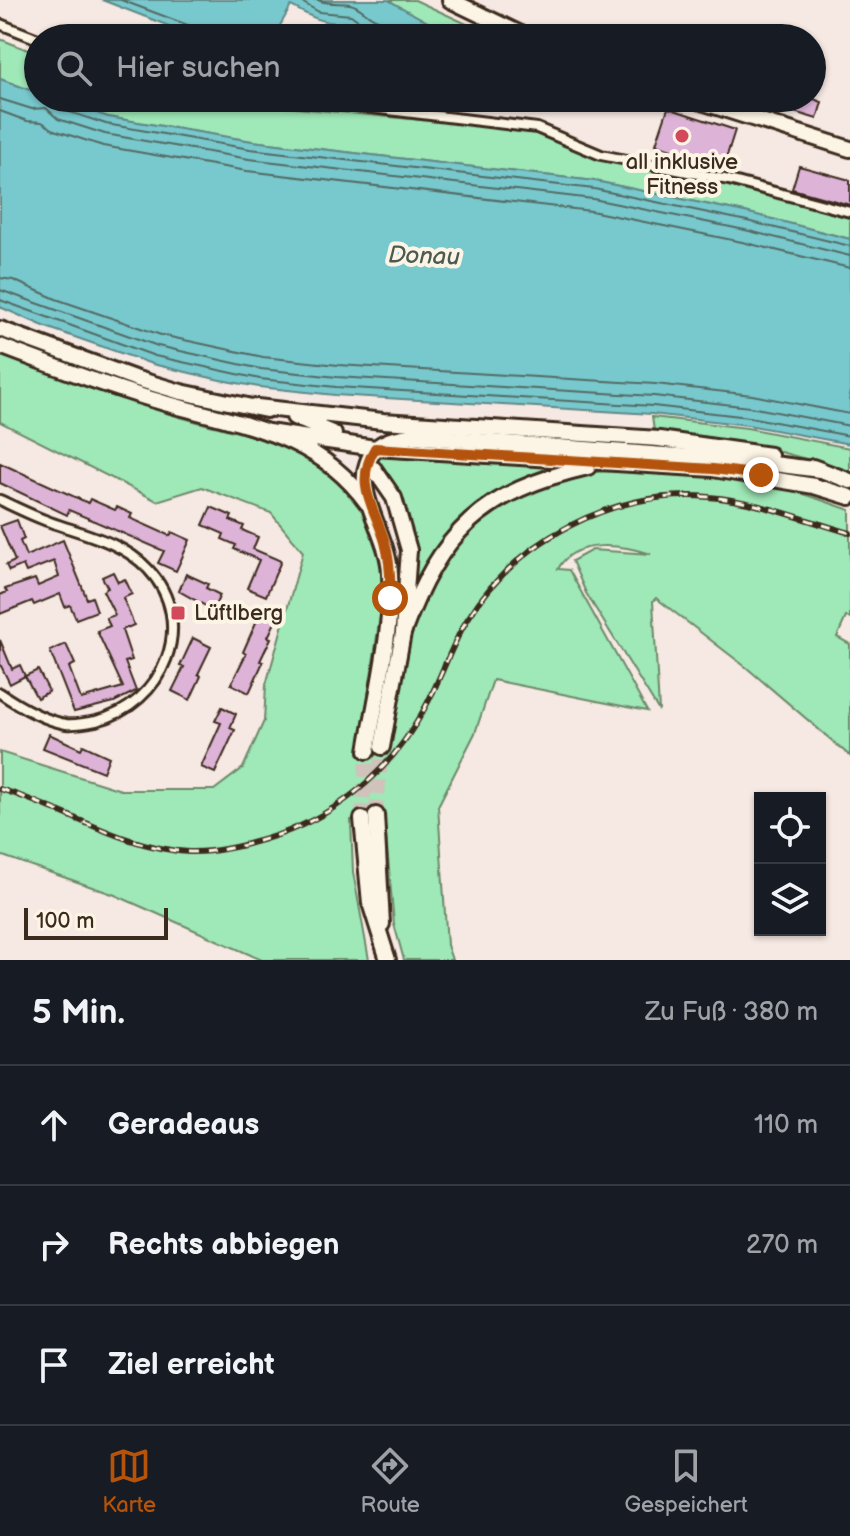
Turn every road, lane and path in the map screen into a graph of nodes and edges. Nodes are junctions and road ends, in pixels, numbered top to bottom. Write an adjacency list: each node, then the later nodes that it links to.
1 (450, 0): 3 (main road)
2 (0, 24): 4 (street)
3 (500, 24)
4 (24, 33)
5 (405, 112): 8 (street)
6 (733, 112): 7 (main road)
7 (850, 149)
8 (850, 212)
9 (0, 329): 11 (main road)
10 (0, 346): 12 (main road)
11 (257, 407): 13 (main road); 17 (main road)
12 (268, 432): 14 (main road); 21 (main road)
13 (334, 434)
14 (375, 448): 15 (main road); 17 (main road); 21 (main road)
15 (635, 464): 19 (main road); 22 (main road)
16 (374, 469): 22 (main road)
17 (820, 470): 18 (main road)
18 (850, 481)
19 (850, 497)
20 (0, 500): 23 (street)
21 (371, 510): 22 (main road)
22 (403, 633)
23 (0, 693)
24 (369, 817): 25 (main road)
25 (388, 960)

